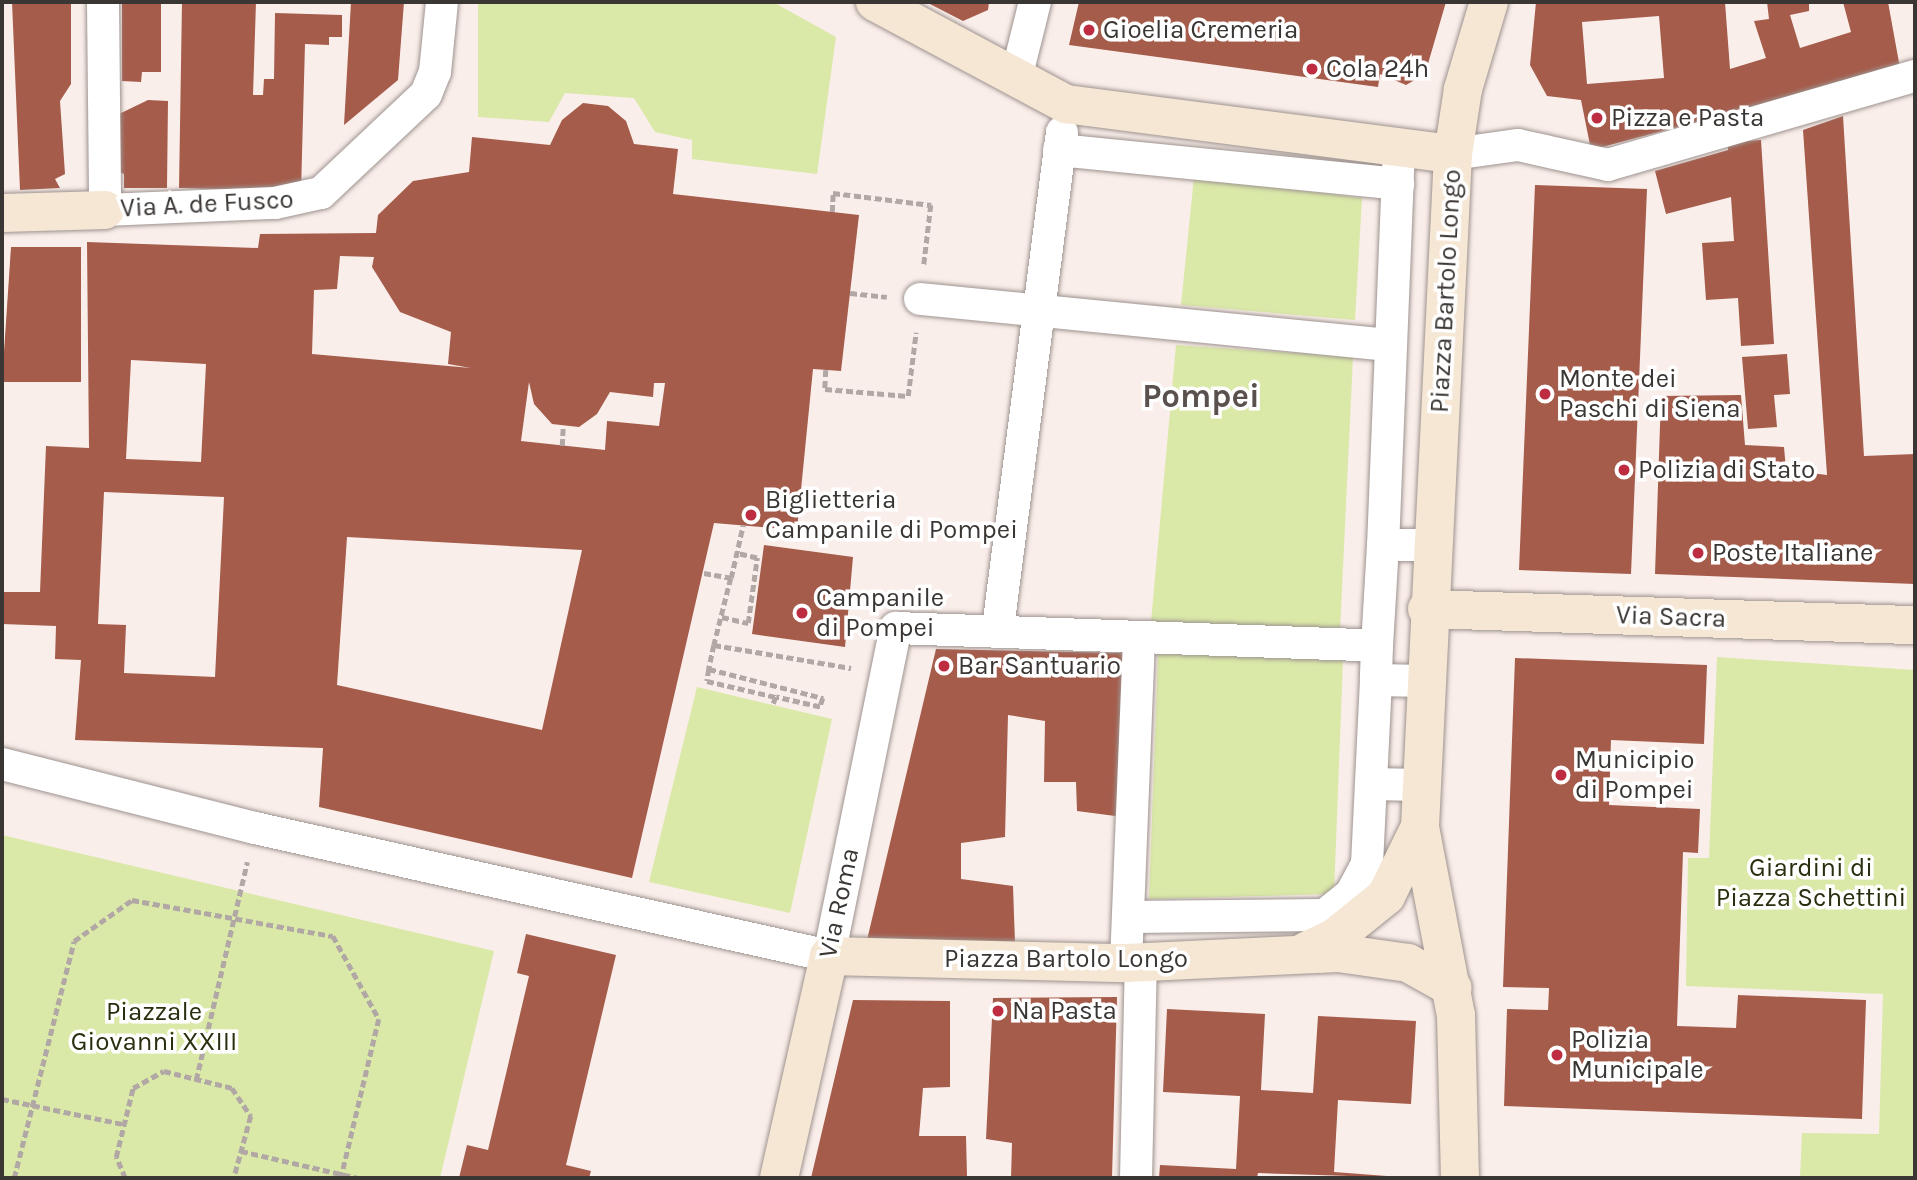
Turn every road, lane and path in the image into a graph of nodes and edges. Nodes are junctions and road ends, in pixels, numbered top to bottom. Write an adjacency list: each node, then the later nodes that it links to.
1 (103, 2): 10 (street)
2 (442, 2): 10 (street, Via A. de Fusco)
3 (875, 2): 7 (street, Piazza Bartolo Longo)
4 (1035, 2): 7 (street)
5 (1489, 2): 8 (street)
6 (1915, 76): 8 (street)
7 (1016, 78): 9 (street, Piazza Bartolo Longo)
8 (1453, 155): 9 (street, Piazza Bartolo Longo); 21 (street, Piazza Bartolo Longo)
9 (1399, 166): 14 (street); 15 (street)
10 (105, 210): 12 (street)
11 (832, 212): 13 (path)
12 (2, 213)
13 (920, 299): 14 (street, Piazza Bartolo Longo); 16 (path)
14 (1037, 313): 15 (street, Piazza Bartolo Longo); 28 (street)
15 (1391, 345): 20 (street)
16 (826, 370)
17 (563, 425): 18 (path)
18 (562, 446)
19 (743, 525): 22 (path)
20 (1383, 545): 21 (street); 31 (street)
21 (1430, 545): 25 (street, Piazza Bartolo Longo)
22 (736, 553): 24 (path); 26 (path)
23 (704, 573): 24 (path)
24 (731, 578): 26 (path)
25 (1427, 609): 27 (street, Via Sacra); 35 (street, Piazza Bartolo Longo)
26 (722, 617): 30 (path)
27 (1915, 625)
28 (998, 628): 29 (street); 33 (street, Via Roma)
29 (1139, 637): 31 (street); 43 (street)
30 (714, 645): 32 (path); 33 (path)
31 (1377, 646): 34 (street)
32 (709, 669): 36 (path); 36 (path)
33 (886, 674): 47 (street, Via Roma)
34 (1376, 680): 35 (street); 39 (street)
35 (1425, 681): 40 (street, Piazza Bartolo Longo)
36 (776, 697): 37 (path)
37 (773, 705)
38 (2, 764): 42 (street)
39 (1371, 784): 40 (street); 44 (street)
40 (1421, 785): 41 (street, Piazza Bartolo Longo)
41 (1420, 827): 46 (street, Piazza Bartolo Longo); 50 (street, Piazza Bartolo Longo)
42 (255, 828): 45 (path); 47 (street)
43 (1128, 916): 44 (street); 49 (street)
44 (1236, 916): 48 (street)
45 (233, 917): 51 (path); 53 (path); 56 (path)
46 (1304, 952): 48 (street, Piazza Bartolo Longo); 50 (street, Piazza Bartolo Longo)
47 (829, 956): 49 (street, Piazza Bartolo Longo); 61 (street, Via Roma)
48 (1235, 957): 49 (street, Piazza Bartolo Longo)
49 (1134, 963): 62 (street)
50 (1452, 988): 63 (street)
51 (196, 1080): 54 (path); 55 (path)
52 (2, 1099): 53 (path)
53 (30, 1105): 54 (path); 57 (path)
54 (123, 1124): 58 (path)
55 (241, 1151): 56 (path); 59 (path)
56 (342, 1176): 60 (path)
57 (13, 1178)
58 (125, 1178)
59 (234, 1178)
60 (358, 1178)
61 (779, 1178)
62 (1136, 1178)
63 (1460, 1178)

